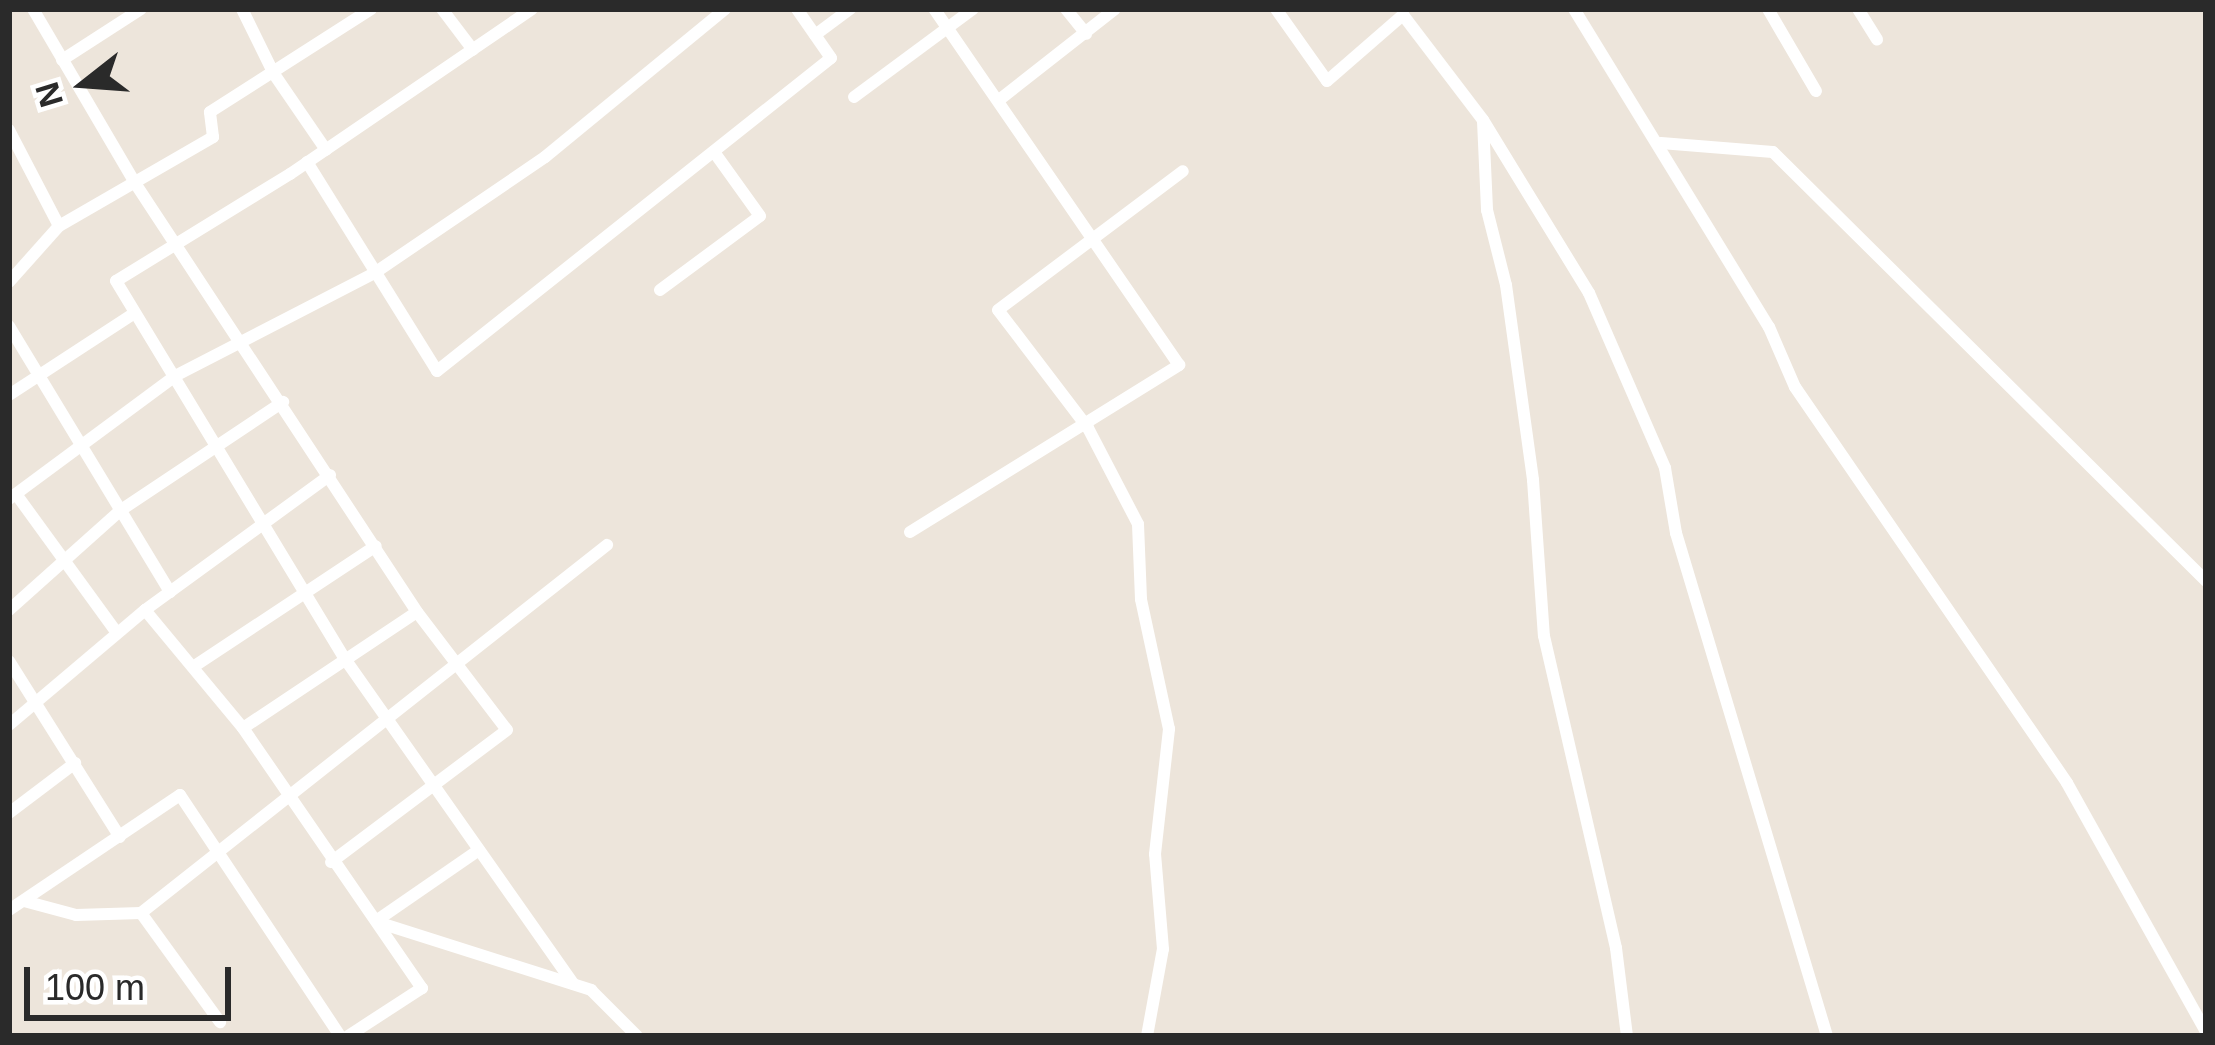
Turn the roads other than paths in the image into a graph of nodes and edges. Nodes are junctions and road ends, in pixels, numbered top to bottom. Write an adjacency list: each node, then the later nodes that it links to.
1 (33, 9): 24 (street)
2 (141, 9): 24 (street)
3 (242, 9): 25 (street)
4 (371, 9): 25 (street)
5 (442, 9): 23 (street)
6 (532, 9): 23 (street)
7 (725, 9): 40 (street)
8 (797, 9): 21 (street)
9 (850, 9): 21 (street)
10 (934, 9): 19 (street)
11 (973, 9): 19 (street)
12 (1066, 9): 20 (street)
13 (1115, 9): 20 (street)
14 (1276, 9): 18 (street)
15 (1574, 9): 31 (street)
16 (1768, 9): 26 (street)
17 (1858, 9): 22 (street)
18 (1404, 11): 29 (street)
19 (947, 26): 27 (street); 28 (street)
20 (1086, 34): 28 (street)
21 (815, 35): 33 (street)
22 (1877, 39)
23 (472, 50): 32 (street)
24 (62, 60): 36 (street)
25 (274, 74): 32 (street); 36 (street)
26 (1816, 91)
27 (854, 97)
28 (999, 100): 38 (street)
29 (1484, 119): 94 (street); 95 (street)
30 (9, 130): 37 (street)
31 (1661, 142): 61 (street); 90 (street)
32 (326, 150): 34 (street)
33 (714, 152): 40 (street); 42 (street)
34 (307, 162): 39 (street); 40 (street)
35 (1183, 171): 38 (street)
36 (135, 183): 37 (street); 39 (street)
37 (59, 226): 41 (street)
38 (1094, 234): 50 (street); 50 (street)
39 (176, 241): 43 (street); 45 (street)
40 (373, 274): 45 (street)
41 (9, 282)
42 (660, 290)
43 (135, 313): 46 (street); 47 (street)
44 (9, 326): 46 (street)
45 (242, 342): 47 (street); 49 (street)
46 (40, 376): 48 (street); 52 (street)
47 (175, 376): 51 (street); 52 (street)
48 (9, 395)
49 (283, 402): 51 (street); 53 (street)
50 (1088, 428): 57 (street); 93 (street)
51 (217, 444): 55 (street); 56 (street)
52 (82, 447): 54 (street); 55 (street)
53 (330, 475): 56 (street); 59 (street)
54 (13, 496): 60 (street)
55 (121, 510): 60 (street); 62 (street)
56 (266, 525): 62 (street); 63 (street)
57 (910, 532)
58 (607, 545): 71 (street)
59 (376, 546): 63 (street); 66 (street)
60 (69, 562): 64 (street); 67 (street)
61 (2206, 581)
62 (170, 592): 65 (street)
63 (305, 593): 68 (street); 70 (street)
64 (9, 610)
65 (145, 610): 67 (street); 70 (street)
66 (417, 613): 68 (street); 71 (street)
67 (117, 633): 72 (street)
68 (345, 659): 73 (street); 75 (street)
69 (9, 661): 72 (street)
70 (194, 668): 75 (street)
71 (460, 668): 73 (street); 77 (street)
72 (36, 704): 74 (street); 76 (street)
73 (387, 719): 77 (street); 78 (street)
74 (9, 725)
75 (243, 728): 78 (street)
76 (74, 764): 79 (street); 80 (street)
77 (432, 783): 82 (street); 83 (street)
78 (286, 798): 81 (street); 83 (street)
79 (9, 813)
80 (120, 837): 81 (street); 84 (street)
81 (219, 850): 86 (street); 91 (street)
82 (479, 850): 87 (street); 88 (street)
83 (331, 862): 87 (street)
84 (24, 901): 85 (street); 86 (street)
85 (10, 909)
86 (141, 913): 89 (street)
87 (376, 921): 88 (street); 91 (street)
88 (573, 984): 92 (street)
89 (220, 1022)
90 (2206, 1032)
91 (344, 1036)
92 (637, 1036)
93 (1147, 1036)
94 (1627, 1036)
95 (1826, 1036)

